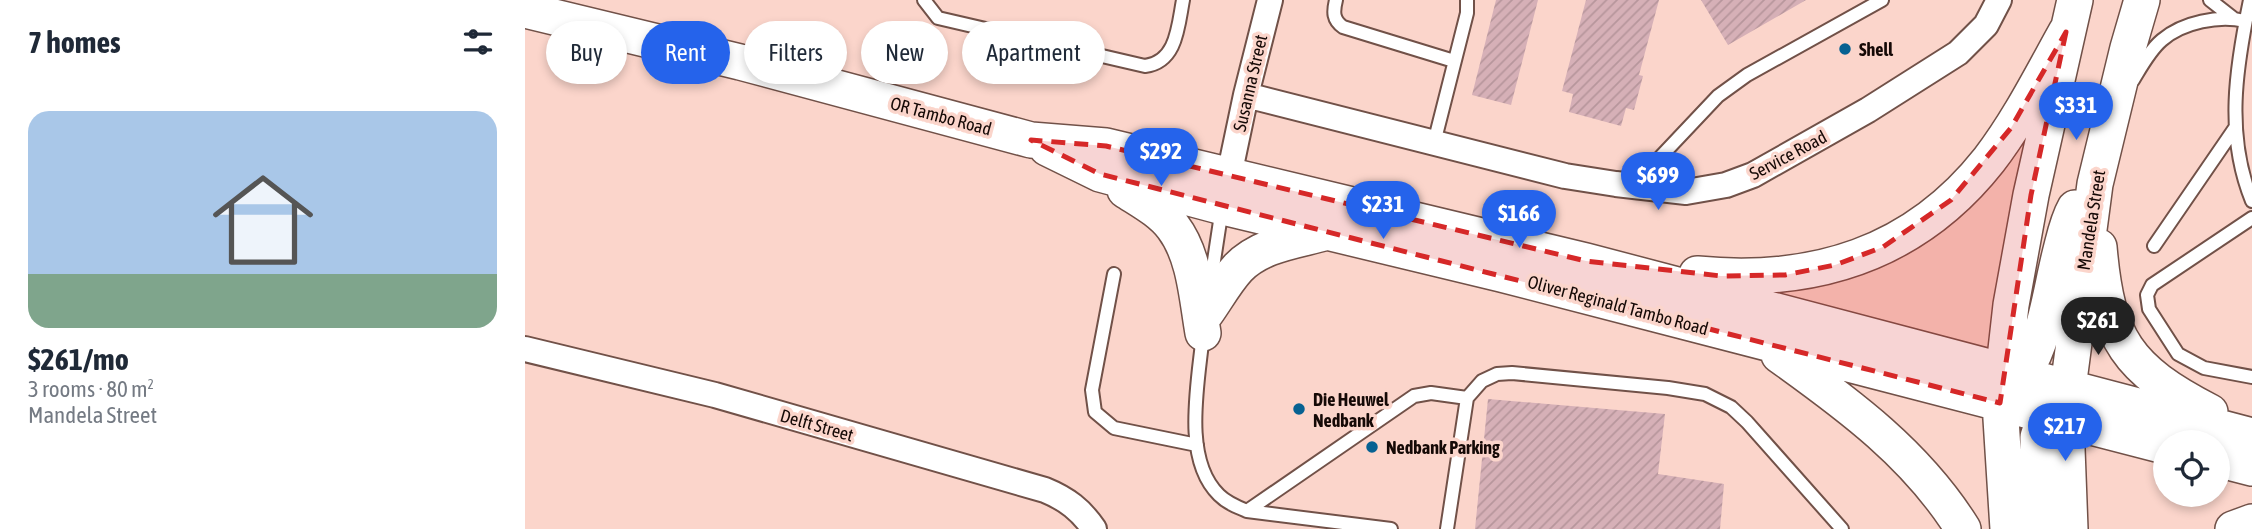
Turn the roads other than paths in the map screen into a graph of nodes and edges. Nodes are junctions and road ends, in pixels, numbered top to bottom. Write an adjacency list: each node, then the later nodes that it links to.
1 (924, 0): 2 (lane)
2 (1183, 0)
3 (1270, 0): 15 (street, Susanna Street)
4 (1336, 0): 14 (lane)
5 (1467, 0): 14 (lane)
6 (1882, 0): 22 (lane)
7 (1999, 0): 22 (street, Service Road)
8 (2142, 0): 16 (main road, Mandela Street)
9 (2210, 0): 13 (lane)
10 (2250, 0): 13 (lane)
11 (525, 10): 18 (main road, OR Tambo Road)
12 (2070, 16): 29 (main road); 35 (main road)
13 (2239, 20): 16 (lane); 17 (lane)
14 (1454, 61): 19 (lane)
15 (1246, 95): 19 (street, Service Road); 23 (street, Susanna Street)
16 (2112, 113): 21 (main road, Mandela Street)
17 (2235, 128): 24 (lane); 28 (lane)
18 (1031, 140): 20 (main road, Oliver Reginald Tambo Road); 23 (main road, Oliver Reginald Tambo Road)
19 (1434, 143): 22 (street, Service Road)
20 (1100, 174): 23 (main road, Oliver Reginald Tambo Road); 31 (main road)
21 (2095, 184): 35 (main road); 36 (main road, Mandela Street); 39 (main road)
22 (1633, 186)
23 (1225, 191): 26 (main road, Oliver Reginald Tambo Road); 27 (main road, Oliver Reginald Tambo Road); 31 (lane)
24 (2252, 201)
25 (2252, 218): 34 (lane)
26 (1327, 232): 27 (main road, Oliver Reginald Tambo Road); 31 (main road)
27 (1456, 246): 29 (main road, Oliver Reginald Tambo Road); 32 (main road, Oliver Reginald Tambo Road)
28 (2154, 246)
29 (1585, 261): 35 (main road, Oliver Reginald Tambo Road)
30 (1114, 274): 41 (lane)
31 (1205, 323): 41 (lane)
32 (1763, 343): 35 (main road, Oliver Reginald Tambo Road); 50 (main road)
33 (525, 349): 46 (street, Delft Street)
34 (2252, 377)
35 (2010, 383): 36 (main road); 38 (main road); 51 (main road)
36 (2068, 388): 38 (main road, Mandela Street); 39 (main road)
37 (1467, 398): 44 (lane); 48 (lane); 49 (lane)
38 (2055, 419): 40 (main road); 52 (main road); 53 (main road, Mandela Street)
39 (2252, 435)
40 (2153, 443)
41 (1197, 445): 44 (lane)
42 (2230, 462): 43 (main road)
43 (2252, 468)
44 (1247, 512): 47 (lane)
45 (2252, 522): 54 (main road)
46 (1094, 529)
47 (1391, 529)
48 (1447, 529)
49 (1842, 529)
50 (1963, 529)
51 (2008, 529)
52 (2038, 529)
53 (2070, 529)
54 (2233, 529)

